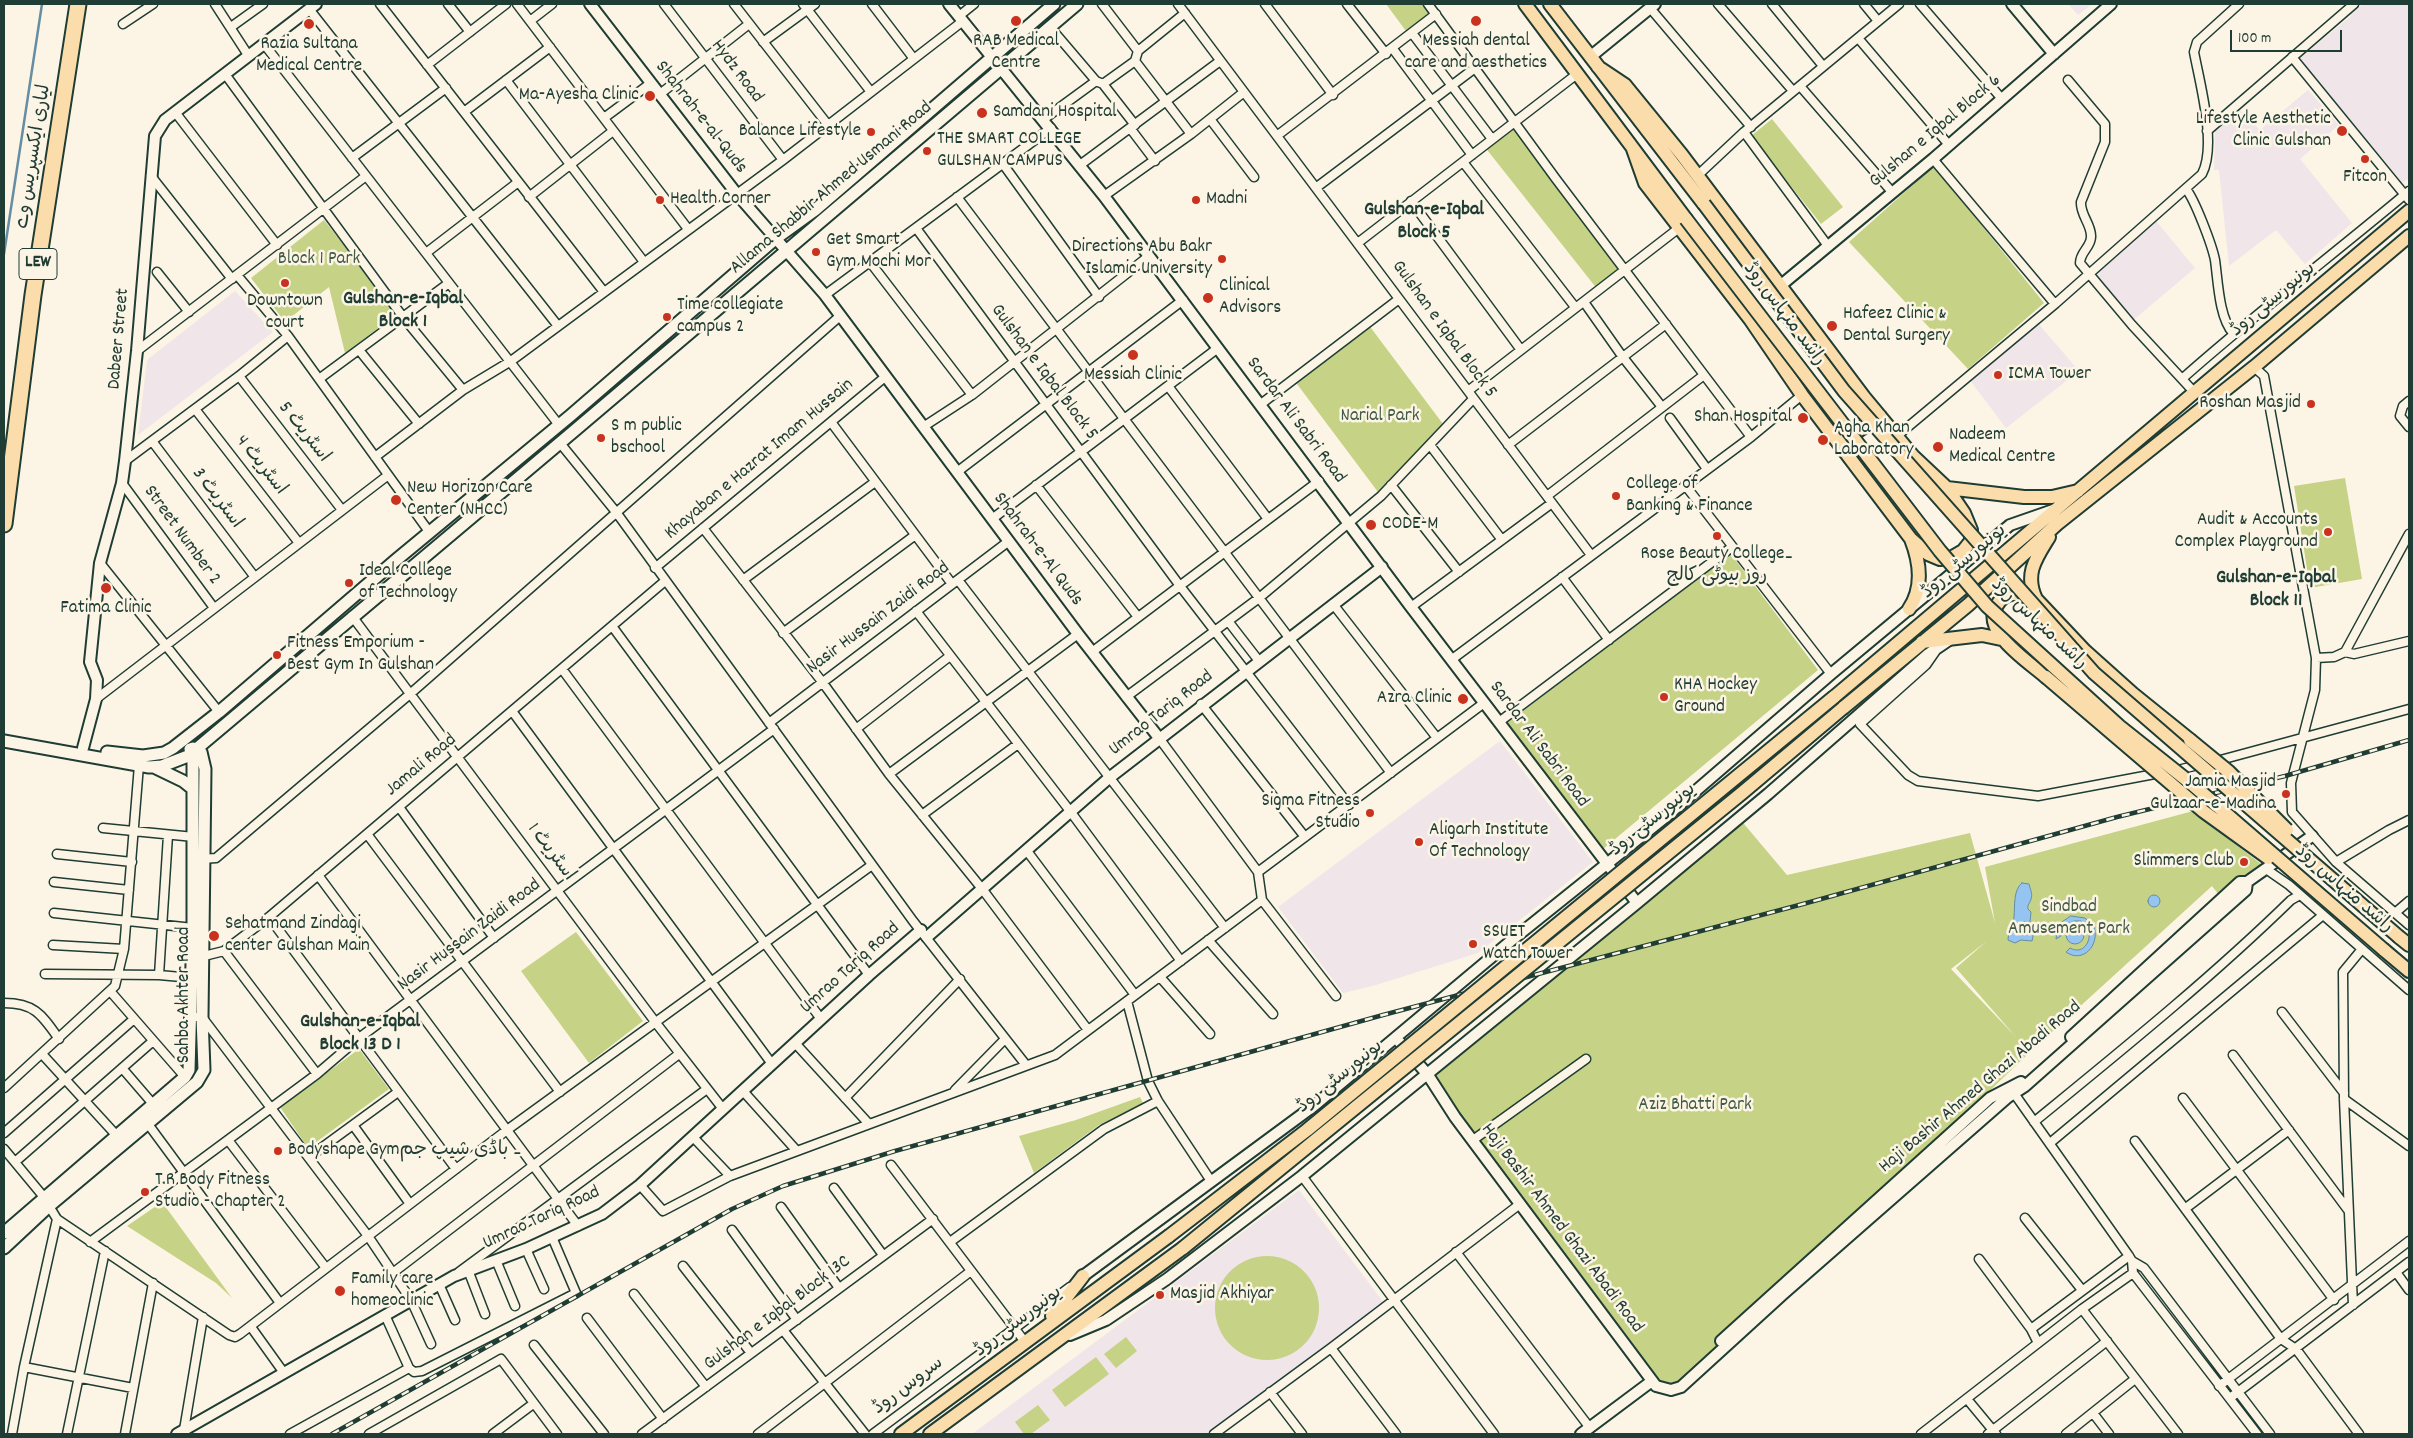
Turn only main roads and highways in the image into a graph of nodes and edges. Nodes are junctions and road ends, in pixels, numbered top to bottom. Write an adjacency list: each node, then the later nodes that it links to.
1 (78, 4): 14 (highway, لیاری ایکسپریس وے / LEW)
2 (1054, 4): 23 (main road, Allama Shabbir Ahmed Usmani Road)
3 (1077, 4): 27 (main road, Allama Shabbir Ahmed Usmani Road)
4 (1526, 4): 8 (main road, راشد منہاس روڈ)
5 (1550, 4): 6 (main road, راشد منہاس روڈ)
6 (1594, 62): 10 (main road); 31 (main road, راشد منہاس روڈ, bridge)
7 (2409, 211): 13 (main road, یونیورسٹی روڈ)
8 (1682, 224): 11 (main road); 32 (main road, راشد منہاس روڈ, bridge)
9 (2409, 236): 15 (main road, یونیورسٹی روڈ)
10 (1880, 416): 11 (main road); 12 (main road)
11 (1839, 443): 16 (main road)
12 (1947, 488): 13 (main road); 16 (main road)
13 (2084, 489): 41 (main road, یونیورسٹی روڈ, bridge)
14 (4, 524)
15 (2057, 524): 17 (main road); 18 (main road, یونیورسٹی روڈ)
16 (1911, 539): 19 (main road)
17 (2036, 599): 20 (main road); 31 (main road, bridge)
18 (1968, 605): 21 (main road); 22 (main road, یونیورسٹی روڈ)
19 (1909, 609)
20 (2001, 639): 21 (main road); 32 (main road, bridge)
21 (1947, 641): 22 (main road)
22 (1922, 642): 43 (main road, یونیورسٹی روڈ, bridge)
23 (197, 729): 26 (main road, Allama Shabbir Ahmed Usmani Road); 27 (main road, Sahba Akhter Road)
24 (4, 734): 26 (main road)
25 (4, 741): 28 (main road)
26 (173, 748): 27 (main road)
27 (194, 750): 28 (main road, Allama Shabbir Ahmed Usmani Road); 29 (main road, Sahba Akhter Road); 30 (main road, Sahba Akhter Road)
28 (154, 767): 29 (main road)
29 (193, 789): 30 (main road, Sahba Akhter Road)
30 (199, 859): 34 (main road, Sahba Akhter Road); 34 (main road, Sahba Akhter Road)
31 (2321, 868): 33 (main road, راشد منہاس روڈ, bridge)
32 (2294, 872): 35 (main road, راشد منہاس روڈ, bridge)
33 (2409, 945)
34 (197, 957): 36 (main road, Sahba Akhter Road); 36 (main road, Sahba Akhter Road)
35 (2409, 971)
36 (197, 1017): 37 (main road, Sahba Akhter Road); 37 (main road, Sahba Akhter Road)
37 (46, 1201): 38 (main road, Sahba Akhter Road); 39 (main road, Sahba Akhter Road)
38 (4, 1233)
39 (4, 1248)
40 (1084, 1276): 41 (main road)
41 (1041, 1330): 42 (main road, یونیورسٹی روڈ)
42 (901, 1434)
43 (930, 1434)

